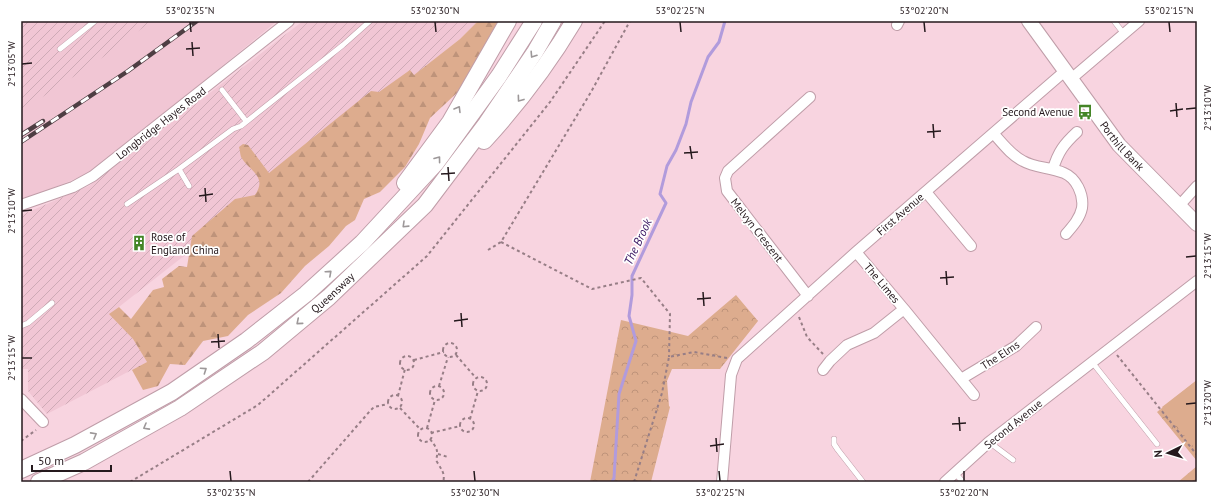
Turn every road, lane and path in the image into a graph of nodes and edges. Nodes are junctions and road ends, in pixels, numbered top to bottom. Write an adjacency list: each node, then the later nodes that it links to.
1 (95, 21): 14 (lane)
2 (290, 21): 27 (street, Longbridge Hayes Road)
3 (370, 21): 18 (lane)
4 (508, 21): 33 (highway, one-way to 4)
5 (534, 21): 33 (highway, Queensway, one-way to 5)
6 (553, 21): 28 (highway, Queensway, one-way to 28)
7 (574, 21): 28 (highway, one-way to 28)
8 (605, 21): 83 (path)
9 (630, 21): 32 (path)
10 (1029, 21): 15 (main road, Porthill Bank)
11 (1114, 21): 13 (lane)
12 (1139, 21): 13 (street, First Avenue)
13 (1124, 34): 15 (street, First Avenue)
14 (60, 49)
15 (1068, 75): 20 (street, First Avenue); 29 (main road, Porthill Bank)
16 (222, 90): 18 (lane)
17 (810, 97): 38 (street, Melvyn Crescent)
18 (246, 121): 21 (lane)
19 (1077, 132): 22 (street)
20 (994, 134): 22 (street); 25 (street, First Avenue)
21 (179, 169): 23 (lane); 26 (lane)
22 (1053, 169): 31 (street)
23 (189, 186)
24 (1197, 186): 29 (street)
25 (926, 192): 34 (street); 36 (street, First Avenue)
26 (127, 204)
27 (21, 205)
28 (425, 205): 82 (highway, Queensway, one-way to 82)
29 (1179, 206): 30 (main road, Porthill Bank)
30 (1197, 224)
31 (1066, 234)
32 (501, 242): 35 (path); 48 (path)
33 (362, 243): 80 (highway, Queensway, one-way to 33)
34 (971, 246)
35 (488, 250)
36 (856, 252): 38 (street, First Avenue); 41 (street, The Limes)
37 (1197, 281): 44 (street, Second Avenue)
38 (808, 296): 40 (street, First Avenue)
39 (52, 303): 42 (lane)
40 (795, 307): 49 (street, First Avenue); 51 (path)
41 (904, 309): 51 (street, The Limes); 56 (street)
42 (21, 326)
43 (1036, 327): 56 (street, The Elms)
44 (1111, 347): 52 (street, Second Avenue); 77 (path)
45 (444, 352): 46 (path); 47 (path); 50 (path)
46 (455, 355): 47 (path); 55 (path)
47 (448, 357): 57 (path)
48 (669, 357): 49 (path); 86 (path)
49 (737, 359): 87 (street)
50 (414, 360): 53 (path); 53 (path)
51 (830, 361): 54 (street, The Limes)
52 (1092, 362): 74 (street, Second Avenue); 75 (lane)
53 (405, 369): 60 (path)
54 (823, 370)
55 (476, 378): 58 (path); 58 (path)
56 (961, 379): 59 (street)
57 (439, 386): 62 (path); 62 (path)
58 (478, 391): 65 (path)
59 (974, 395)
60 (398, 396): 63 (path); 64 (path)
61 (21, 399): 66 (street)
62 (435, 400): 68 (path)
63 (388, 404): 64 (path); 84 (path)
64 (400, 408): 69 (path)
65 (470, 418): 67 (path); 67 (path)
66 (43, 422): 73 (path)
67 (460, 426): 70 (path)
68 (427, 428): 69 (path); 70 (path)
69 (420, 429): 71 (path)
70 (431, 433): 71 (path)
71 (430, 439): 76 (path)
72 (834, 439): 88 (lane)
73 (21, 441)
74 (989, 442): 79 (lane); 81 (street, Second Avenue)
75 (1157, 444)
76 (438, 454): 78 (path); 85 (path)
77 (1197, 455)
78 (448, 458)
79 (1013, 460)
80 (21, 470)
81 (955, 473): 89 (street, Second Avenue); 90 (lane)
82 (39, 482)
83 (130, 482)
84 (308, 482)
85 (443, 482)
86 (634, 482)
87 (722, 482)
88 (863, 482)
89 (945, 482)
90 (963, 482)

